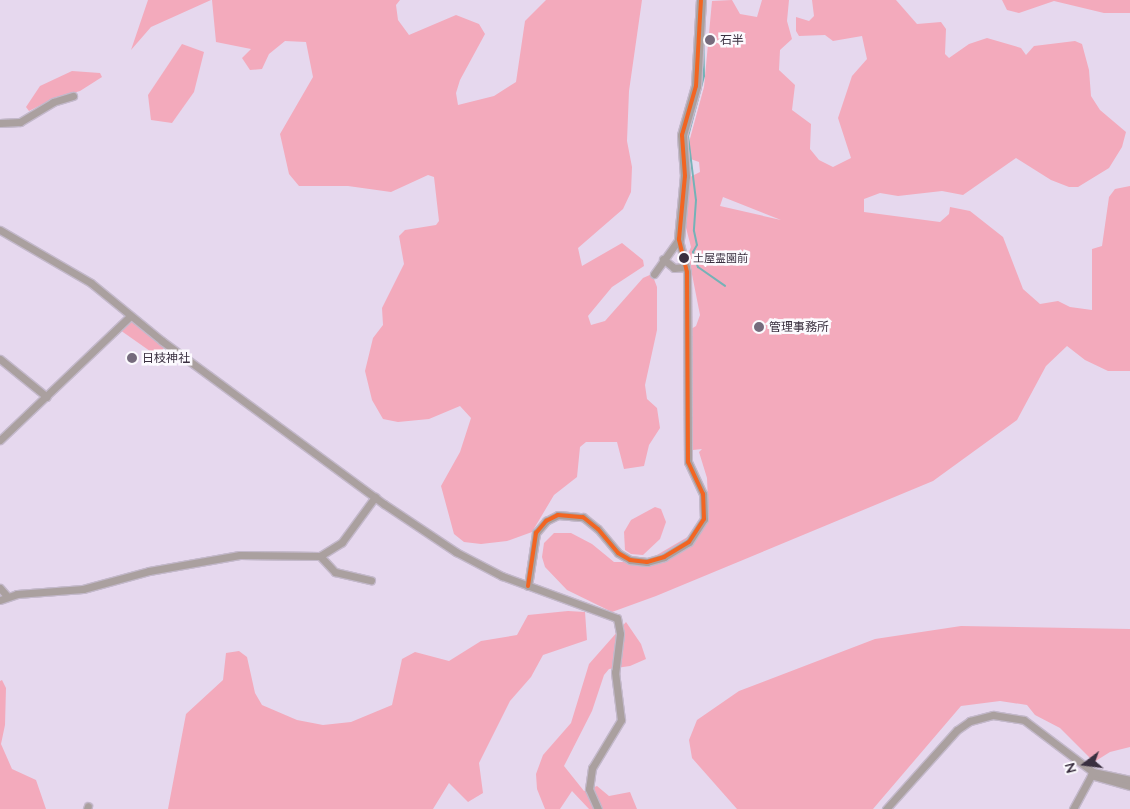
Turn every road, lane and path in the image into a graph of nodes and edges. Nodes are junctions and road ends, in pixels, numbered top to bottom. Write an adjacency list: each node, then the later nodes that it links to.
1 (701, 0): 5 (street)
2 (73, 96): 3 (street)
3 (0, 122)
4 (0, 230): 9 (street)
5 (679, 239): 6 (street); 7 (street)
6 (663, 259): 7 (street); 8 (street)
7 (686, 267): 16 (street)
8 (654, 274)
9 (130, 316): 11 (street); 13 (street)
10 (0, 359): 11 (street)
11 (47, 396): 12 (street)
12 (0, 440)
13 (375, 497): 14 (street); 16 (street)
14 (320, 556): 15 (street); 18 (street)
15 (371, 580)
16 (528, 586): 22 (street)
17 (0, 588): 18 (street)
18 (4, 598)
19 (1092, 774): 20 (street); 21 (street); 23 (street); 24 (street)
20 (1130, 780)
21 (1130, 786)
22 (598, 809)
23 (886, 809)
24 (1073, 809)

